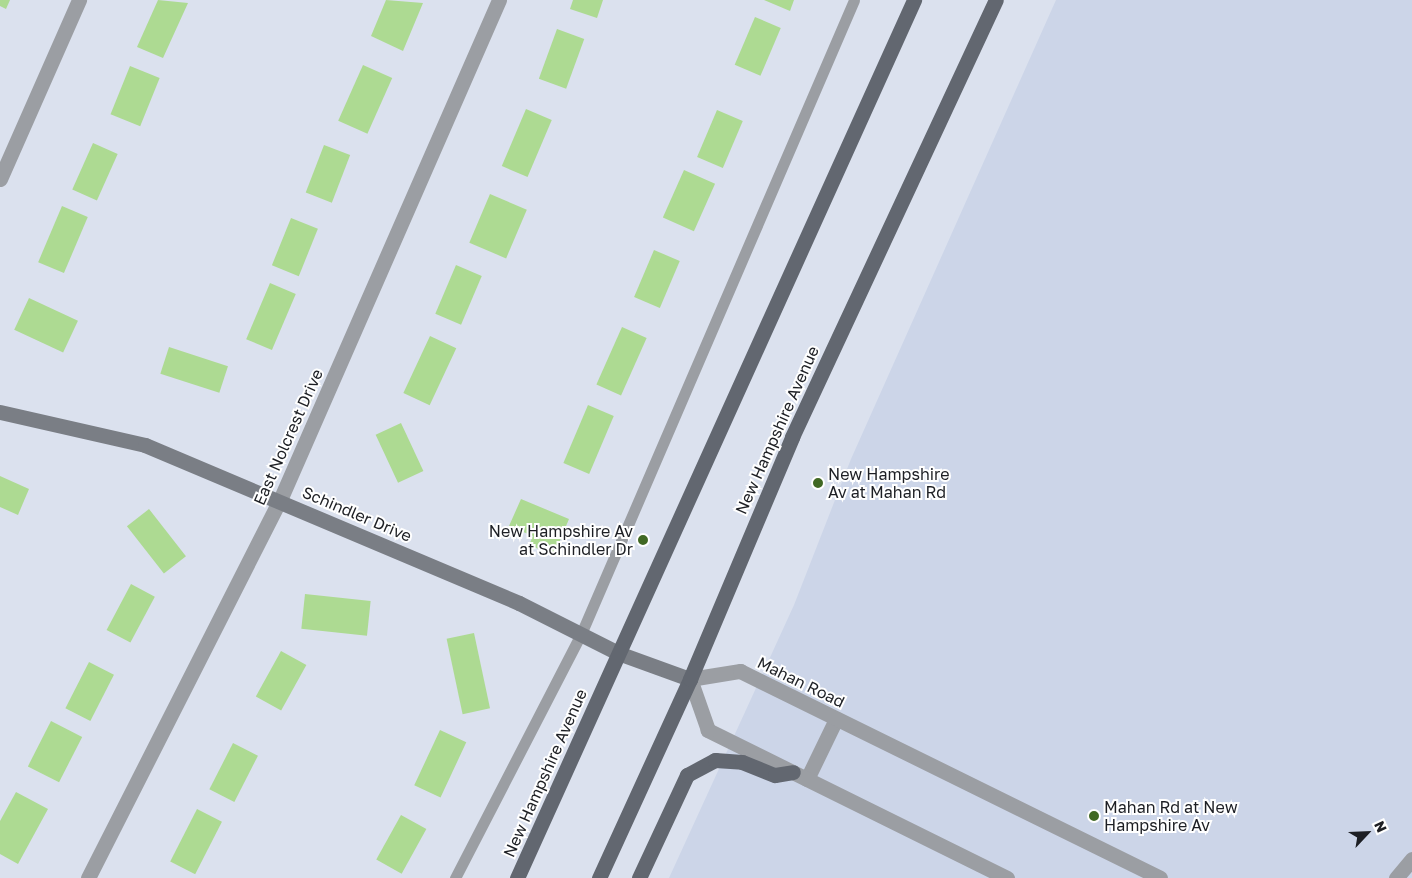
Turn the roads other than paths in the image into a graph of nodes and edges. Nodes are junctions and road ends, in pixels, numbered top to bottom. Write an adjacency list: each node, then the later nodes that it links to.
1 (79, 0): 6 (street)
2 (499, 0): 8 (street, East Nolcrest Drive)
3 (854, 0): 9 (lane)
4 (914, 0): 10 (main road, New Hampshire Avenue)
5 (996, 0): 11 (main road, New Hampshire Avenue)
6 (0, 179)
7 (0, 412): 8 (street, Schindler Drive)
8 (280, 500): 9 (street, Schindler Drive); 16 (street, East Nolcrest Drive)
9 (581, 634): 10 (street, Schindler Drive); 17 (lane)
10 (618, 653): 11 (street, Schindler Drive); 18 (main road, New Hampshire Avenue)
11 (690, 679): 12 (street, Mahan Road); 13 (street); 19 (main road, New Hampshire Avenue)
12 (836, 719): 14 (street); 22 (street, Mahan Road)
13 (793, 772): 14 (street); 20 (main road)
14 (807, 779): 21 (street)
15 (1412, 859): 23 (street)
16 (88, 878)
17 (455, 878)
18 (517, 878)
19 (599, 878)
20 (639, 878)
21 (1007, 878)
22 (1160, 878)
23 (1396, 878)

